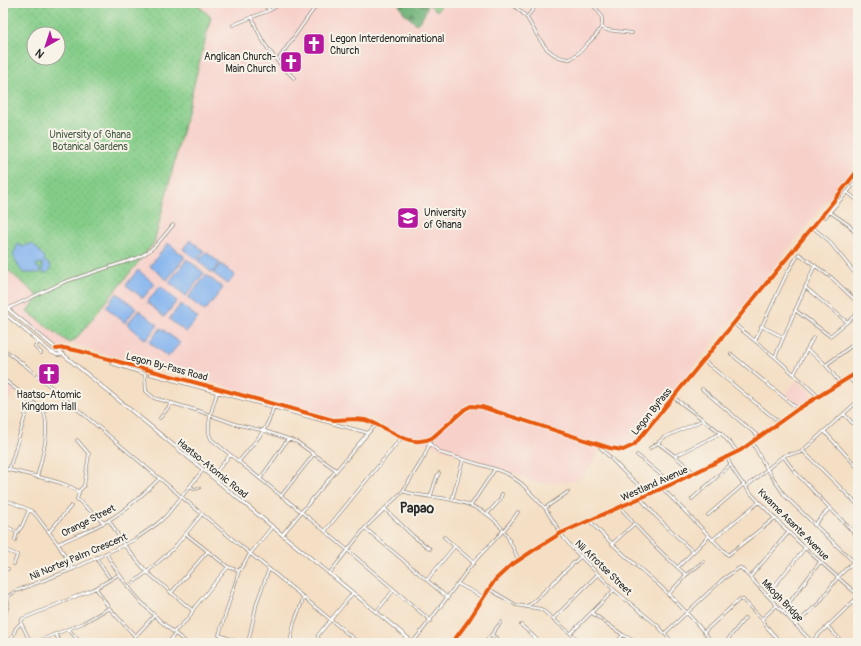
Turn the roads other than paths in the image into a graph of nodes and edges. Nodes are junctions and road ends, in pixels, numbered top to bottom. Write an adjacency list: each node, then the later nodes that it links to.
1 (261, 3): 7 (street)
2 (282, 3): 7 (street)
3 (318, 3): 13 (street)
4 (511, 3): 9 (street)
5 (538, 3): 9 (street)
6 (589, 3): 11 (street)
7 (270, 10): 8 (street)
8 (252, 17): 10 (street); 13 (street)
9 (527, 17): 11 (street)
10 (233, 25)
11 (601, 26): 12 (street)
12 (632, 33)
13 (277, 61): 14 (street)
14 (294, 78)
15 (858, 170): 20 (street, Legon ByPass)
16 (858, 180): 17 (street)
17 (847, 192): 18 (street); 19 (street)
18 (858, 200)
19 (830, 212): 20 (street); 23 (street)
20 (820, 217): 22 (street, Legon ByPass)
21 (173, 224): 31 (street)
22 (812, 227): 24 (street, Legon ByPass); 27 (street)
23 (858, 237)
24 (793, 251): 25 (street); 36 (street, Legon ByPass)
25 (799, 254): 26 (street); 37 (street)
26 (816, 266): 28 (street); 29 (street)
27 (858, 277)
28 (805, 287): 32 (street); 35 (street)
29 (858, 303)
30 (3, 305): 31 (street, Haatso-Atomic Road)
31 (8, 309): 44 (street, Haatso-Atomic Road)
32 (795, 310): 35 (street); 38 (street)
33 (3, 312): 42 (street)
34 (858, 313): 35 (street)
35 (847, 322)
36 (734, 323): 40 (street); 51 (street, Legon ByPass)
37 (761, 326): 38 (street); 40 (street)
38 (783, 337): 49 (street)
39 (813, 338): 45 (street)
40 (755, 341): 49 (street)
41 (858, 341): 52 (street)
42 (39, 342): 46 (street); 47 (street)
43 (3, 349): 113 (street)
44 (56, 349): 47 (street, Haatso-Atomic Road); 50 (street, Legon By-Pass Road)
45 (806, 350): 52 (street); 55 (street)
46 (41, 353)
47 (62, 354): 107 (street, Haatso-Atomic Road)
48 (731, 354): 69 (street)
49 (775, 357): 55 (street)
50 (108, 359): 59 (street, Legon By-Pass Road); 67 (street)
51 (703, 360): 64 (street, Legon ByPass); 74 (street)
52 (826, 365): 58 (street)
53 (858, 372): 57 (street, Westland Avenue)
54 (150, 374): 62 (street)
55 (794, 374): 63 (street)
56 (3, 378): 65 (street)
57 (849, 378): 58 (street, Westland Avenue); 60 (street)
58 (840, 383): 63 (street, Westland Avenue)
59 (218, 388): 62 (street); 68 (street, Legon By-Pass Road)
60 (858, 388)
61 (702, 390): 82 (street)
62 (217, 393): 68 (street); 71 (street)
63 (818, 396): 69 (street, Westland Avenue)
64 (673, 397): 73 (street); 86 (street, Legon ByPass)
65 (30, 400): 106 (street); 111 (street)
66 (858, 401): 70 (street)
67 (172, 403): 71 (street); 72 (street)
68 (273, 406): 75 (street, Legon By-Pass Road); 77 (street); 78 (street)
69 (798, 409): 74 (street, Westland Avenue)
70 (844, 414): 76 (street); 79 (street)
71 (211, 416): 77 (street); 94 (street)
72 (160, 418)
73 (703, 420): 80 (street); 87 (street)
74 (779, 422): 82 (street, Westland Avenue)
75 (376, 424): 78 (street); 81 (street)
76 (858, 429)
77 (265, 431): 84 (street); 100 (street)
78 (368, 432): 108 (street)
79 (825, 432): 92 (street); 103 (street)
80 (721, 433): 91 (street); 96 (street)
81 (402, 437): 83 (street); 158 (street)
82 (759, 437): 88 (street, Westland Avenue)
83 (432, 438): 86 (street, Legon ByPass); 89 (street)
84 (288, 439): 93 (street); 114 (street)
85 (77, 440): 122 (street)
86 (595, 442): 125 (street)
87 (658, 442): 90 (street); 96 (street)
88 (752, 442): 91 (street, Westland Avenue); 105 (street)
89 (430, 444): 99 (street, Nii Afrotse Street); 121 (street)
90 (650, 448)
91 (737, 451): 98 (street, Westland Avenue)
92 (804, 451): 97 (street); 135 (street)
93 (314, 454): 108 (street); 126 (street)
94 (230, 455): 100 (street); 112 (street)
95 (637, 455): 115 (street)
96 (675, 456): 110 (street)
97 (783, 456): 105 (street); 139 (street)
98 (727, 457): 101 (street, Kwame Asante Avenue); 110 (street, Westland Avenue)
99 (463, 460): 104 (street, Nii Afrotse Street); 132 (street)
100 (239, 461): 114 (street)
101 (730, 465): 116 (street, Kwame Asante Avenue); 131 (street)
102 (3, 468): 106 (street)
103 (858, 468)
104 (495, 469): 134 (street); 138 (street, Nii Afrotse Street)
105 (767, 469): 118 (street); 153 (street)
106 (9, 470): 111 (street)
107 (203, 470): 112 (street, Haatso-Atomic Road); 117 (street, Nii Nortey Palm Crescent)
108 (336, 470): 143 (street)
109 (439, 473): 128 (street)
110 (694, 473): 115 (street, Westland Avenue)
111 (37, 477): 122 (street)
112 (212, 477): 154 (street, Haatso-Atomic Road)
113 (160, 478): 127 (street); 148 (street, Orange Street)
114 (260, 479): 126 (street)
115 (672, 484): 120 (street, Westland Avenue)
116 (744, 484): 118 (street, Kwame Asante Avenue); 146 (street)
117 (190, 486): 119 (street); 127 (street, Nii Nortey Palm Crescent)
118 (746, 487): 133 (street, Kwame Asante Avenue)
119 (199, 488)
120 (662, 488): 125 (street, Westland Avenue); 164 (street)
121 (403, 491): 128 (street); 140 (street)
122 (78, 492): 150 (street)
123 (568, 492): 138 (street)
124 (502, 494): 145 (street)
125 (649, 494): 129 (street, Westland Avenue)
126 (281, 496): 143 (street)
127 (181, 497): 144 (street); 171 (street, Nii Nortey Palm Crescent)
128 (430, 497): 132 (street)
129 (640, 498): 137 (street, Westland Avenue); 178 (street)
130 (3, 499): 141 (street)
131 (692, 499)
132 (452, 500): 134 (street)
133 (759, 502): 147 (street, Kwame Asante Avenue); 168 (street)
134 (471, 505): 145 (street)
135 (858, 505)
136 (71, 506): 157 (street)
137 (620, 507): 149 (street, Westland Avenue); 151 (street)
138 (545, 508): 160 (street, Nii Afrotse Street)
139 (829, 508): 153 (street); 166 (street)
140 (385, 509): 155 (street); 175 (street)
141 (29, 510): 157 (street); 161 (street)
142 (518, 512): 156 (street)
143 (302, 513): 158 (street); 163 (street)
144 (202, 514): 162 (street); 180 (street)
145 (487, 514): 156 (street)
146 (708, 515)
147 (775, 518): 159 (street, Kwame Asante Avenue); 168 (street)
148 (109, 520): 150 (street, Orange Street); 171 (street)
149 (590, 521): 160 (street, Westland Avenue); 170 (street)
150 (104, 523): 169 (street, Orange Street)
151 (634, 524): 170 (street); 192 (street)
152 (3, 525): 161 (street)
153 (814, 525): 187 (street)
154 (272, 526): 163 (street, Haatso-Atomic Road); 180 (street)
155 (365, 528): 176 (street); 206 (street)
156 (503, 530): 184 (street); 188 (street)
157 (49, 532): 169 (street)
158 (325, 532): 176 (street)
159 (788, 532): 173 (street, Kwame Asante Avenue); 205 (street)
160 (561, 533): 181 (street, Nii Afrotse Street); 184 (street, Westland Avenue)
161 (17, 534): 167 (street)
162 (186, 534): 177 (street); 198 (street)
163 (282, 535): 199 (street, Haatso-Atomic Road)
164 (709, 536): 168 (street); 178 (street)
165 (444, 537): 172 (street)
166 (858, 537)
167 (16, 540)
168 (712, 540)
169 (58, 544): 195 (street)
170 (612, 544): 215 (street)
171 (124, 545): 179 (street, Nii Nortey Palm Crescent); 198 (street)
172 (454, 547): 188 (street); 206 (street)
173 (805, 548): 186 (street, Kwame Asante Avenue); 216 (street)
174 (3, 549): 189 (street)
175 (430, 549)
176 (347, 550): 199 (street); 211 (street)
177 (208, 551): 191 (street); 213 (street)
178 (693, 552): 192 (street)
179 (106, 553): 182 (street, Nii Nortey Palm Crescent); 201 (street)
180 (250, 554): 196 (street); 197 (street)
181 (580, 556): 200 (street, Nii Afrotse Street); 223 (street)
182 (97, 557): 195 (street, Nii Nortey Palm Crescent); 203 (street)
183 (858, 557): 187 (street)
184 (519, 560): 210 (street, Westland Avenue)
185 (703, 562): 202 (street)
186 (821, 562): 204 (street, Kwame Asante Avenue); 232 (street)
187 (853, 562): 190 (street); 204 (street)
188 (474, 563): 207 (street)
189 (14, 564)
190 (858, 566)
191 (228, 567): 197 (street); 228 (street)
192 (678, 567): 202 (street)
193 (3, 568): 194 (street)
194 (8, 569)
195 (73, 569): 219 (street, Nii Nortey Palm Crescent)
196 (269, 569): 220 (street); 264 (street)
197 (239, 571): 263 (street)
198 (147, 572): 208 (street); 213 (street)
199 (329, 574): 214 (street, Haatso-Atomic Road)
200 (598, 574): 212 (street, Nii Afrotse Street); 235 (street)
201 (118, 575): 208 (street); 209 (street)
202 (686, 575): 215 (street)
203 (109, 577)
204 (838, 577): 218 (street, Kwame Asante Avenue); 243 (street)
205 (750, 578): 216 (street, Mkogh Bridge); 231 (street, Mkogh Bridge)
206 (427, 580): 222 (street)
207 (458, 584): 221 (street); 222 (street)
208 (128, 587): 233 (street)
209 (96, 588): 226 (street); 239 (street)
210 (488, 588): 221 (street, Westland Avenue); 225 (street)
211 (394, 590): 229 (street); 238 (street)
212 (614, 590): 230 (street); 251 (street, Nii Afrotse Street)
213 (171, 593): 228 (street)
214 (353, 593): 229 (street, Haatso-Atomic Road); 237 (street)
215 (668, 595): 231 (street)
216 (767, 595): 224 (street, Mkogh Bridge)
217 (3, 596): 219 (street)
218 (858, 596): 244 (street)
219 (7, 597): 241 (street)
220 (304, 597): 237 (street); 265 (street)
221 (483, 597): 256 (street, Westland Avenue)
222 (448, 598): 238 (street)
223 (532, 604): 225 (street); 227 (street)
224 (776, 606): 232 (street, Mkogh Bridge); 236 (street)
225 (526, 607): 227 (street)
226 (109, 608): 245 (street); 253 (street)
227 (534, 608): 235 (street)
228 (192, 610): 247 (street)
229 (376, 612): 254 (street, Haatso-Atomic Road)
230 (592, 612): 248 (street); 252 (street)
231 (687, 612): 246 (street); 251 (street)
232 (782, 612): 243 (street, Mkogh Bridge)
233 (154, 616): 247 (street); 253 (street)
234 (745, 618): 279 (street)
235 (553, 619): 248 (street)
236 (762, 619): 246 (street); 280 (street)
237 (332, 620): 266 (street); 267 (street)
238 (431, 620): 269 (street)
239 (21, 622): 255 (street); 257 (street)
240 (501, 622): 250 (street)
241 (3, 623)
242 (521, 625): 273 (street)
243 (795, 625): 281 (street, Mkogh Bridge)
244 (828, 627): 281 (street); 282 (street)
245 (68, 629): 249 (street); 259 (street)
246 (704, 632): 278 (street)
247 (175, 633): 261 (street); 262 (street)
248 (571, 633): 274 (street)
249 (55, 634): 257 (street); 258 (street)
250 (492, 634): 271 (street); 272 (street)
251 (665, 634): 277 (street, Nii Afrotse Street)
252 (623, 635): 275 (street); 276 (street)
253 (135, 636): 260 (street)
254 (406, 637): 268 (street); 269 (street, Haatso-Atomic Road)
255 (12, 640)
256 (453, 642): 270 (street)
257 (32, 643)
258 (61, 643)
259 (81, 643)
260 (129, 643)
261 (168, 643)
262 (187, 643)
263 (241, 643)
264 (248, 643)
265 (290, 643)
266 (319, 643)
267 (359, 643)
268 (401, 643)
269 (414, 643)
270 (457, 643)
271 (485, 643)
272 (503, 643)
273 (540, 643)
274 (582, 643)
275 (616, 643)
276 (638, 643)
277 (674, 643)
278 (713, 643)
279 (725, 643)
280 (781, 643)
281 (812, 643)
282 (843, 643)

